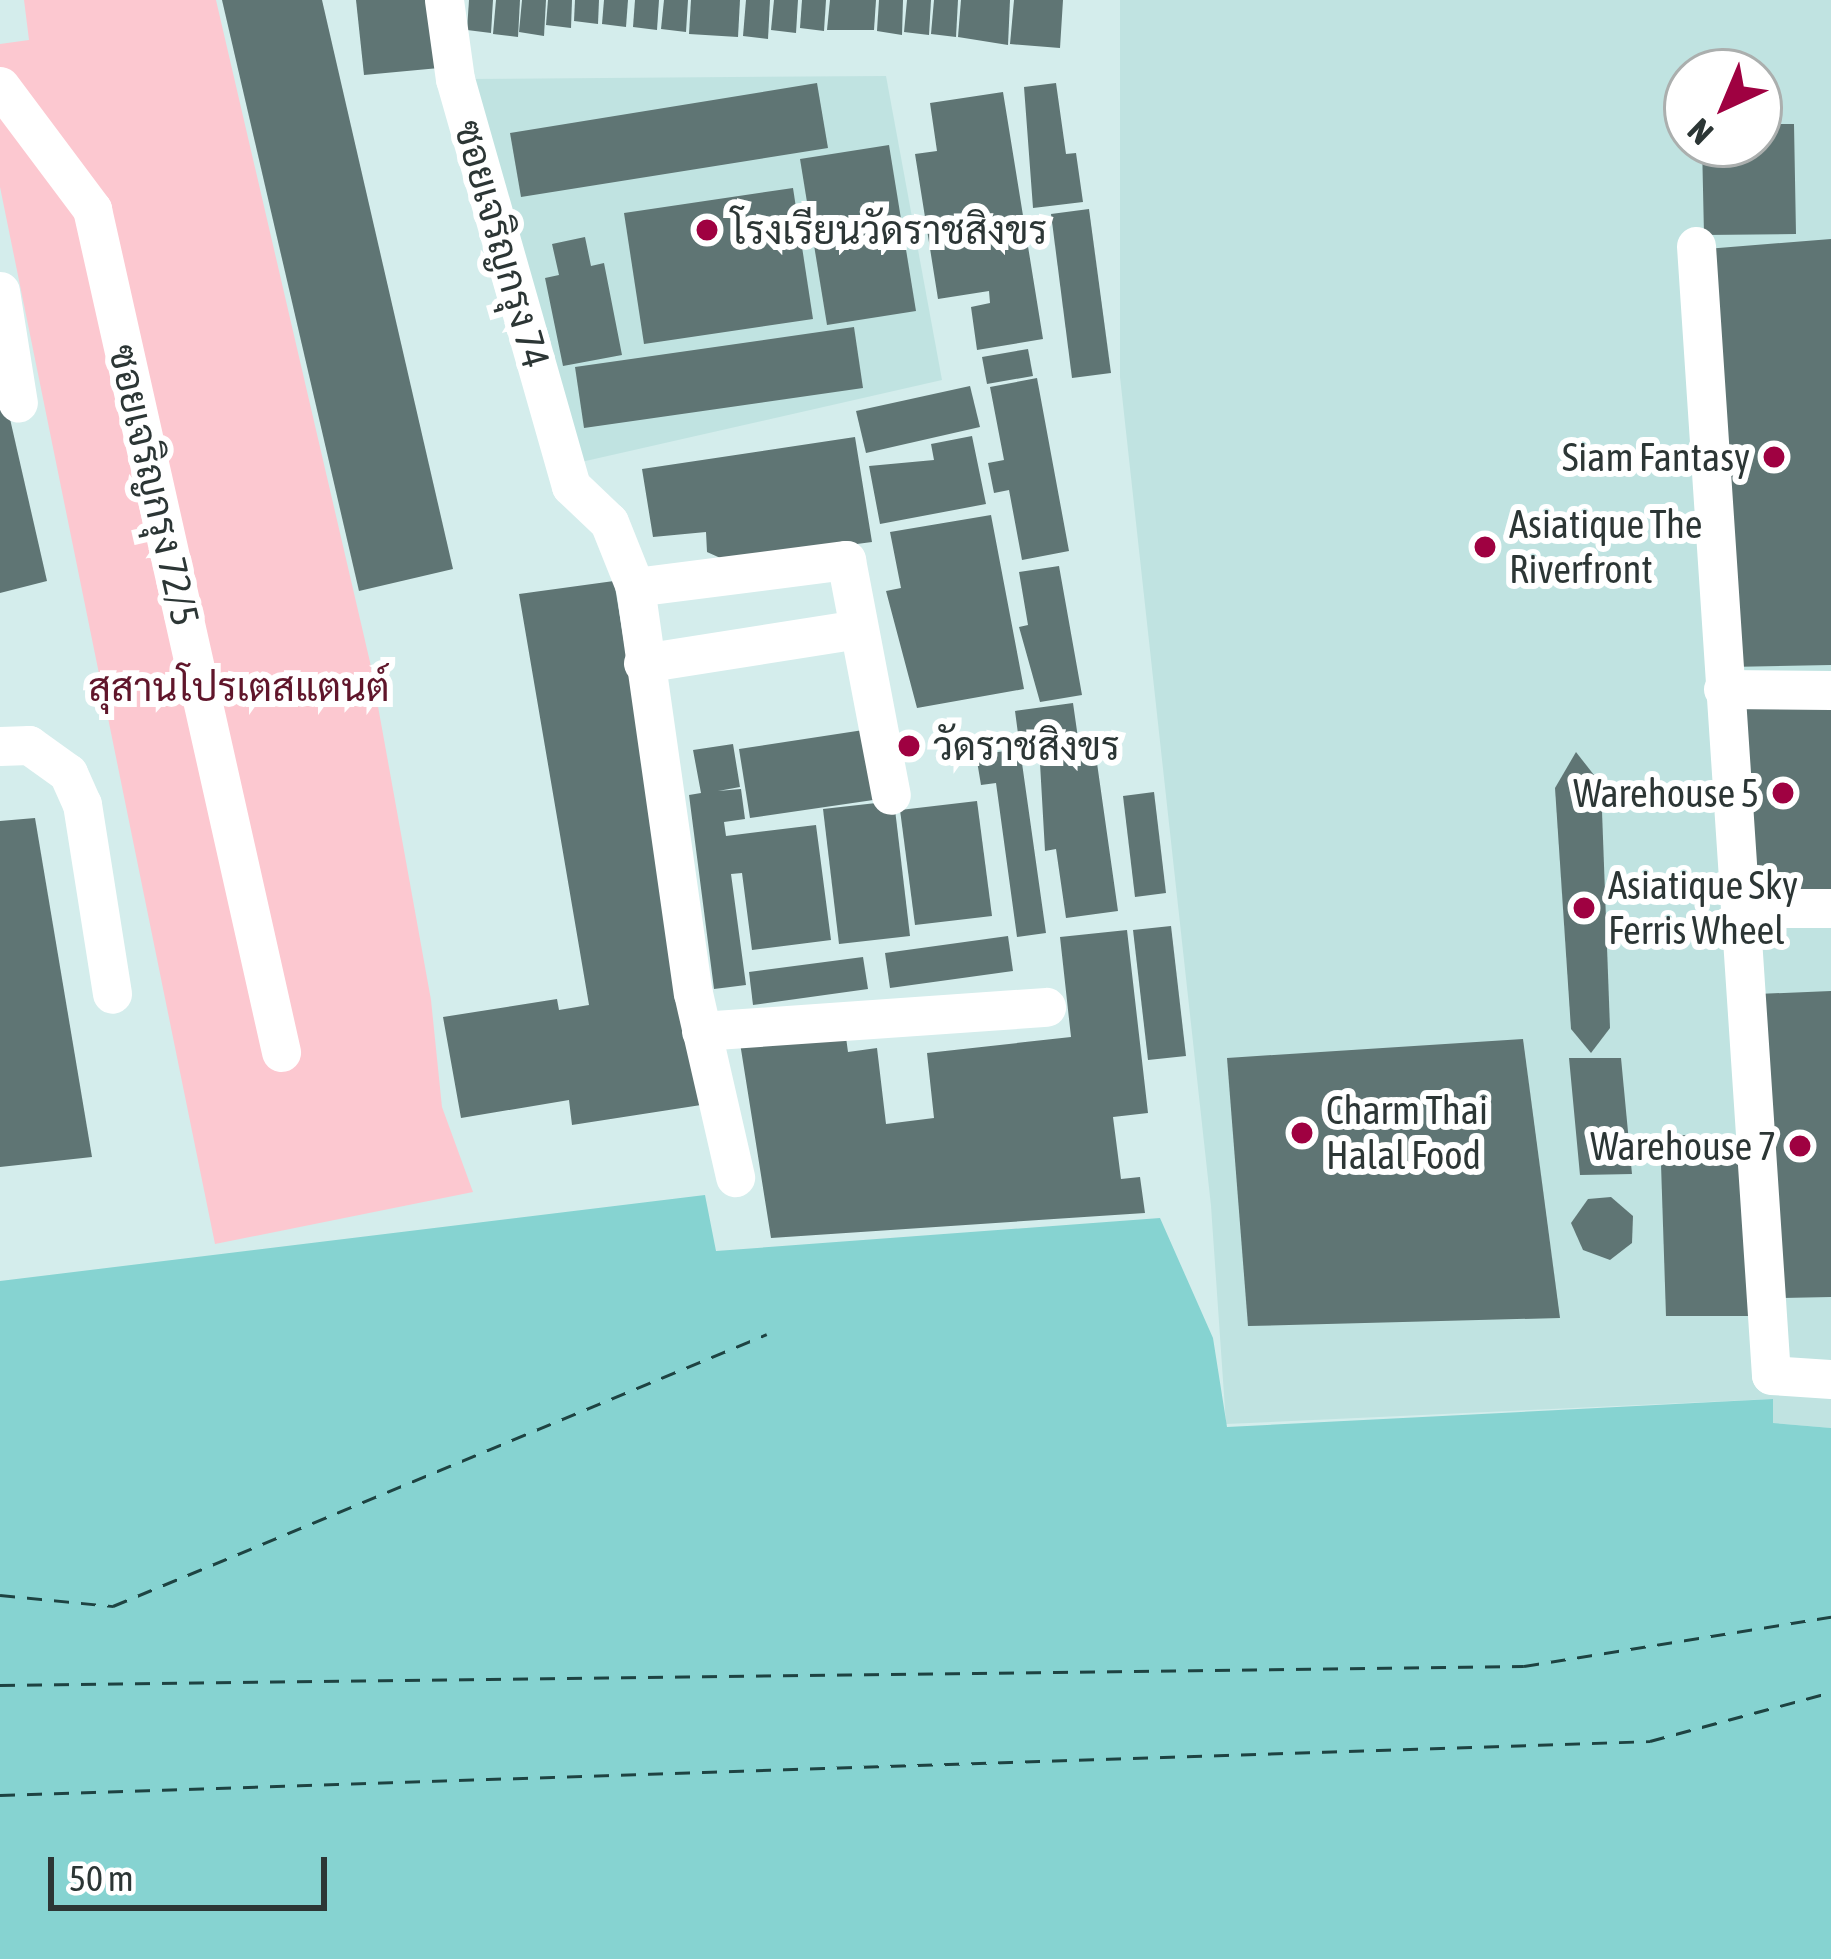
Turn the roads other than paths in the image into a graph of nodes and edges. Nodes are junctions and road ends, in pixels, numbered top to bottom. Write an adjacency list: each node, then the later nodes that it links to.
1 (444, 0): 6 (street, ซอยเจริญกรุง 74)
2 (0, 86): 18 (street, ซอยเจริญกรุง 72/5)
3 (1696, 246): 9 (street)
4 (0, 291): 5 (street)
5 (19, 403)
6 (635, 587): 7 (street); 8 (street)
7 (858, 629): 8 (street); 12 (street)
8 (643, 663): 17 (street)
9 (1723, 689): 10 (street); 13 (street)
10 (1831, 690)
11 (0, 746): 15 (street)
12 (891, 795)
13 (1740, 908): 14 (street); 20 (street)
14 (1831, 908)
15 (112, 994)
16 (1046, 1007): 17 (street)
17 (701, 1031): 19 (street)
18 (281, 1052)
19 (735, 1177)
20 (1831, 1379)

